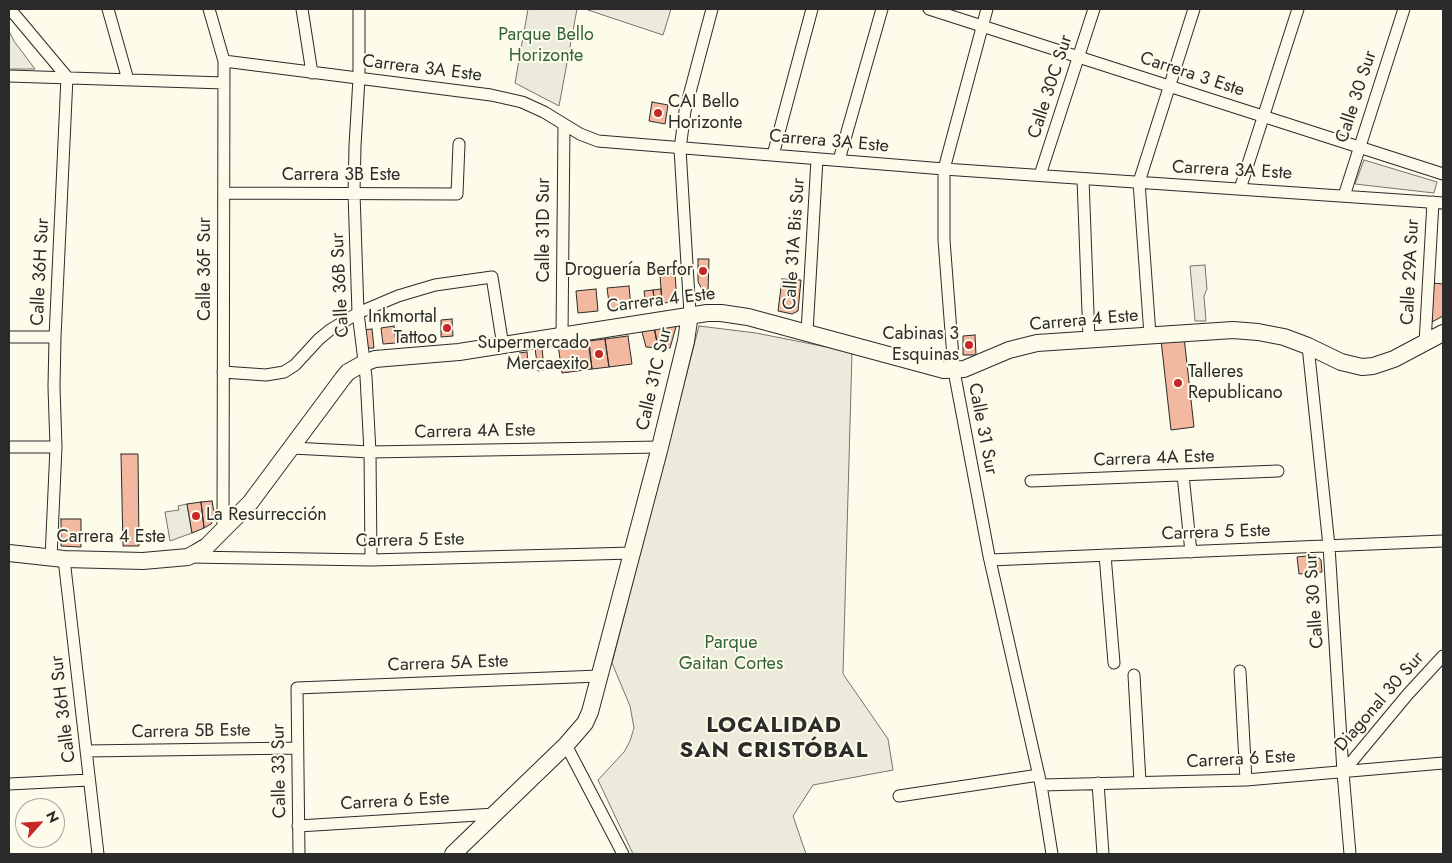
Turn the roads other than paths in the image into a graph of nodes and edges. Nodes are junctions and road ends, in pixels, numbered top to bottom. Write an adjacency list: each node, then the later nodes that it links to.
1 (10, 9): 20 (street)
2 (108, 9): 22 (street)
3 (209, 9): 17 (street, Calle 36F Sur)
4 (302, 9): 18 (street)
5 (359, 9): 21 (street, Calle 36B Sur)
6 (712, 9): 29 (street, Calle 31C Sur)
7 (812, 9): 30 (street)
8 (882, 9): 32 (street)
9 (930, 9): 15 (street, Carrera 3 Este)
10 (987, 9): 15 (street, Calle 31 Sur)
11 (1094, 9): 16 (street, Calle 30C Sur)
12 (1194, 9): 24 (street)
13 (1298, 9): 25 (street)
14 (1404, 9): 28 (street, Calle 30 Sur)
15 (981, 25): 16 (street, Carrera 3 Este); 33 (street, Calle 31 Sur)
16 (1078, 57): 24 (street, Carrera 3 Este); 35 (street, Calle 30C Sur)
17 (224, 61): 18 (street, Carrera 3A Este); 23 (street, Calle 36F Sur)
18 (312, 73): 21 (street, Carrera 3A Este)
19 (9, 76): 20 (street)
20 (67, 77): 22 (street); 50 (street, Calle 36H Sur)
21 (359, 78): 26 (street, Carrera 3A Este); 40 (street, Calle 36B Sur)
22 (128, 80): 23 (street)
23 (224, 83): 39 (street, Calle 36F Sur)
24 (1170, 86): 25 (street, Carrera 3 Este); 37 (street)
25 (1263, 116): 28 (street, Carrera 3 Este); 38 (street)
26 (564, 125): 29 (street, Carrera 3A Este); 47 (street, Calle 31D Sur)
27 (459, 144): 40 (street, Carrera 3B Este)
28 (1359, 147): 34 (street, Carrera 3 Este); 41 (street, Calle 30 Sur)
29 (680, 149): 30 (street, Carrera 3A Este); 44 (street, Calle 31C Sur)
30 (773, 155): 31 (street, Carrera 3A Este)
31 (817, 159): 32 (street, Carrera 3A Este); 45 (street, Calle 31A Bis Sur)
32 (839, 160): 33 (street, Carrera 3A Este)
33 (944, 169): 35 (street, Carrera 3A Este); 56 (street, Calle 31 Sur)
34 (1443, 174)
35 (1040, 175): 36 (street, Carrera 3A Este)
36 (1083, 179): 37 (street, Carrera 3A Este); 51 (street)
37 (1139, 182): 38 (street, Carrera 3A Este); 48 (street)
38 (1240, 189): 41 (street, Carrera 3A Este)
39 (224, 193): 40 (street, Carrera 3B Este); 57 (street, Calle 36F Sur)
40 (354, 193): 43 (street, Calle 36B Sur)
41 (1344, 196): 42 (street, Carrera 3A Este)
42 (1438, 202): 52 (street, Calle 29A Sur)
43 (358, 313): 53 (street); 55 (street, Calle 36B Sur); 57 (street)
44 (690, 314): 45 (street, Carrera 4 Este); 47 (street, Carrera 4 Este); 60 (street, Calle 31C Sur)
45 (807, 332): 56 (street, Carrera 4 Este)
46 (1443, 333): 52 (street, Carrera 4 Este)
47 (562, 335): 53 (street, Carrera 4 Este)
48 (1150, 335): 51 (street, Carrera 4 Este); 54 (street, Carrera 4 Este)
49 (9, 337): 50 (street)
50 (55, 337): 59 (street, Calle 36H Sur)
51 (1090, 339): 56 (street, Carrera 4 Este)
52 (1425, 343): 54 (street, Carrera 4 Este)
53 (503, 346): 55 (street, Carrera 4 Este)
54 (1308, 346): 68 (street, Calle 30 Sur)
55 (364, 363): 61 (street, Carrera 4 Este); 62 (street, Calle 36B Sur)
56 (954, 371): 76 (street, Calle 31 Sur)
57 (224, 372): 66 (street, Calle 36F Sur)
58 (9, 447): 59 (street)
59 (56, 447): 74 (street, Calle 36H Sur)
60 (660, 447): 62 (street, Carrera 4A Este); 71 (street, Calle 31C Sur)
61 (292, 448): 62 (street, Carrera 4A Este); 66 (street, Carrera 4 Este)
62 (370, 452): 75 (street, Calle 36B Sur)
63 (1278, 471): 64 (street, Carrera 4A Este)
64 (1183, 475): 65 (street, Carrera 4A Este); 69 (street)
65 (1031, 481)
66 (224, 531): 73 (street, Carrera 4 Este)
67 (1443, 541): 68 (street, Carrera 5 Este)
68 (1329, 546): 69 (street, Carrera 5 Este); 87 (street, Calle 30 Sur)
69 (1191, 552): 72 (street, Carrera 5 Este)
70 (9, 553): 74 (street, Carrera 4 Este)
71 (632, 553): 75 (street, Carrera 5 Este); 81 (street, Calle 31C Sur)
72 (1105, 555): 76 (street, Carrera 5 Este); 78 (street)
73 (188, 557): 74 (street, Carrera 4 Este); 75 (street, Carrera 5 Este)
74 (58, 559): 85 (street, Calle 36H Sur)
75 (370, 560)
76 (990, 560): 89 (street, Calle 31 Sur)
77 (1443, 656): 87 (street, Diagonal 30 Sur)
78 (1114, 663)
79 (1240, 670): 90 (street)
80 (1134, 675): 91 (street)
81 (599, 676): 82 (street, Carrera 5A Este); 83 (street, Calle 31C Sur)
82 (297, 688): 84 (street, Calle 33 Sur)
83 (566, 745): 95 (street, Calle 31C Sur); 100 (street)
84 (297, 748): 85 (street, Carrera 5B Este); 96 (street, Calle 33 Sur)
85 (86, 751): 88 (street, Calle 36H Sur)
86 (1443, 763): 87 (street, Carrera 6 Este)
87 (1343, 772): 90 (street, Carrera 6 Este); 103 (street, Calle 30 Sur)
88 (89, 780): 93 (street); 97 (street, Calle 36H Sur)
89 (1040, 780): 92 (street, Carrera 6 Este); 94 (street, Carrera 6 Este); 101 (street, Calle 31 Sur)
90 (1246, 780): 91 (street, Carrera 6 Este)
91 (1140, 782): 92 (street, Carrera 6 Este)
92 (1098, 783): 102 (street)
93 (9, 784)
94 (898, 796)
95 (494, 814): 96 (street, Carrera 6 Este); 99 (street, Calle 31C Sur)
96 (298, 826): 98 (street, Calle 33 Sur)
97 (98, 854)
98 (299, 854)
99 (453, 854)
100 (623, 854)
101 (1052, 854)
102 (1103, 854)
103 (1350, 854)

